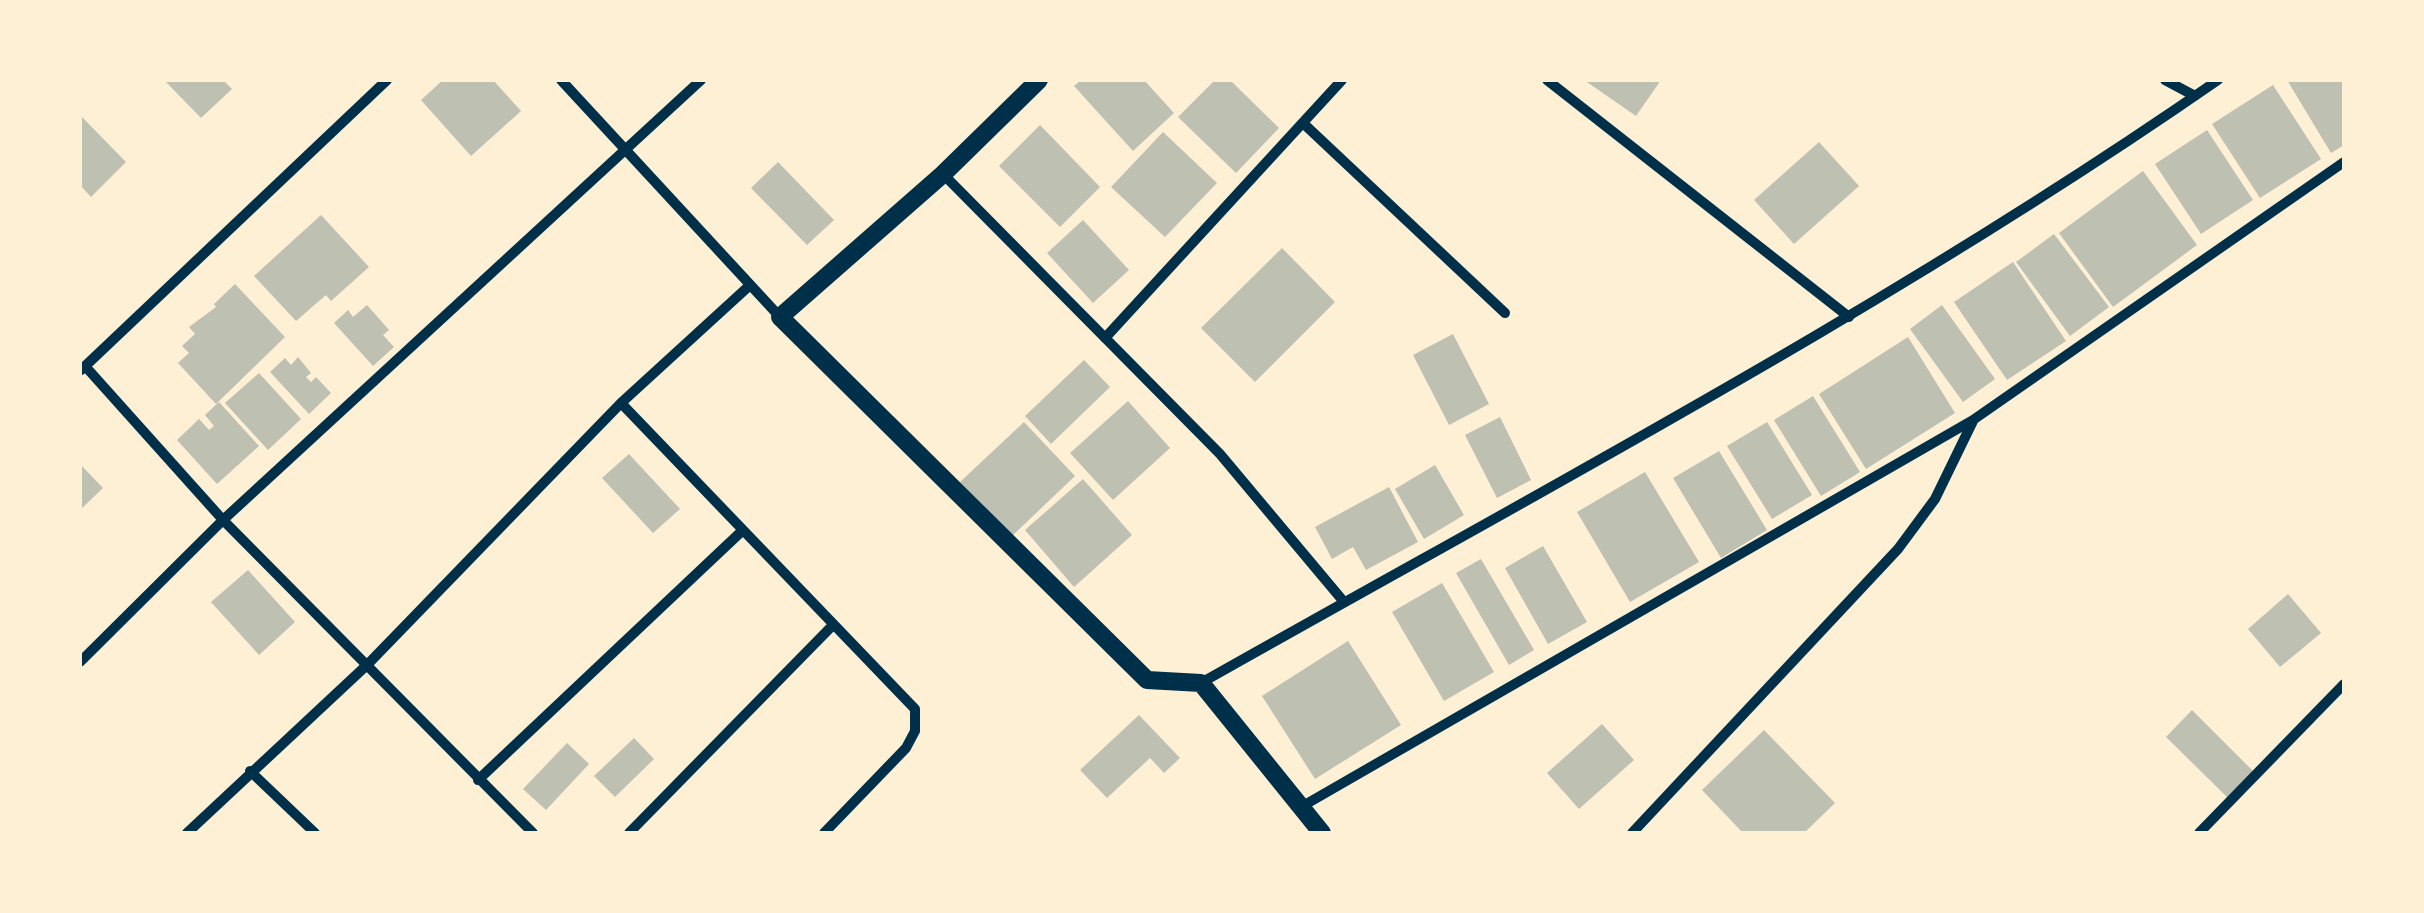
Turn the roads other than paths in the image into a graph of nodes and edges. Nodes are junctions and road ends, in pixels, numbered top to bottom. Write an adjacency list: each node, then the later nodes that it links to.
1 (387, 80): 19 (street)
2 (561, 80): 11 (street)
3 (700, 80): 11 (street)
4 (1039, 80): 13 (street)
5 (1342, 80): 10 (street)
6 (1546, 80): 17 (street)
7 (2165, 80): 9 (street)
8 (2218, 80): 9 (street)
9 (2195, 96): 17 (street)
10 (1304, 124): 15 (street); 18 (street)
11 (625, 153): 14 (street); 22 (street)
12 (2344, 162): 21 (street)
13 (943, 174): 16 (street); 18 (street)
14 (748, 286): 16 (street); 20 (street)
15 (1505, 313)
16 (780, 318): 28 (street)
17 (1849, 318): 24 (street)
18 (1105, 338): 24 (street)
19 (82, 368): 22 (street)
20 (622, 404): 23 (street); 27 (street)
21 (1974, 420): 32 (street); 39 (street)
22 (223, 520): 26 (street); 27 (street)
23 (744, 530): 25 (street); 31 (street)
24 (1344, 602): 28 (street)
25 (831, 627): 37 (street); 38 (street)
26 (80, 662)
27 (368, 664): 30 (street); 31 (street)
28 (1201, 682): 32 (street)
29 (2344, 684): 40 (street)
30 (250, 771): 34 (street); 35 (street)
31 (478, 780): 36 (street)
32 (1301, 807): 33 (street)
33 (1317, 831)
34 (187, 833)
35 (315, 833)
36 (534, 833)
37 (629, 833)
38 (824, 833)
39 (1632, 833)
40 (2199, 833)

